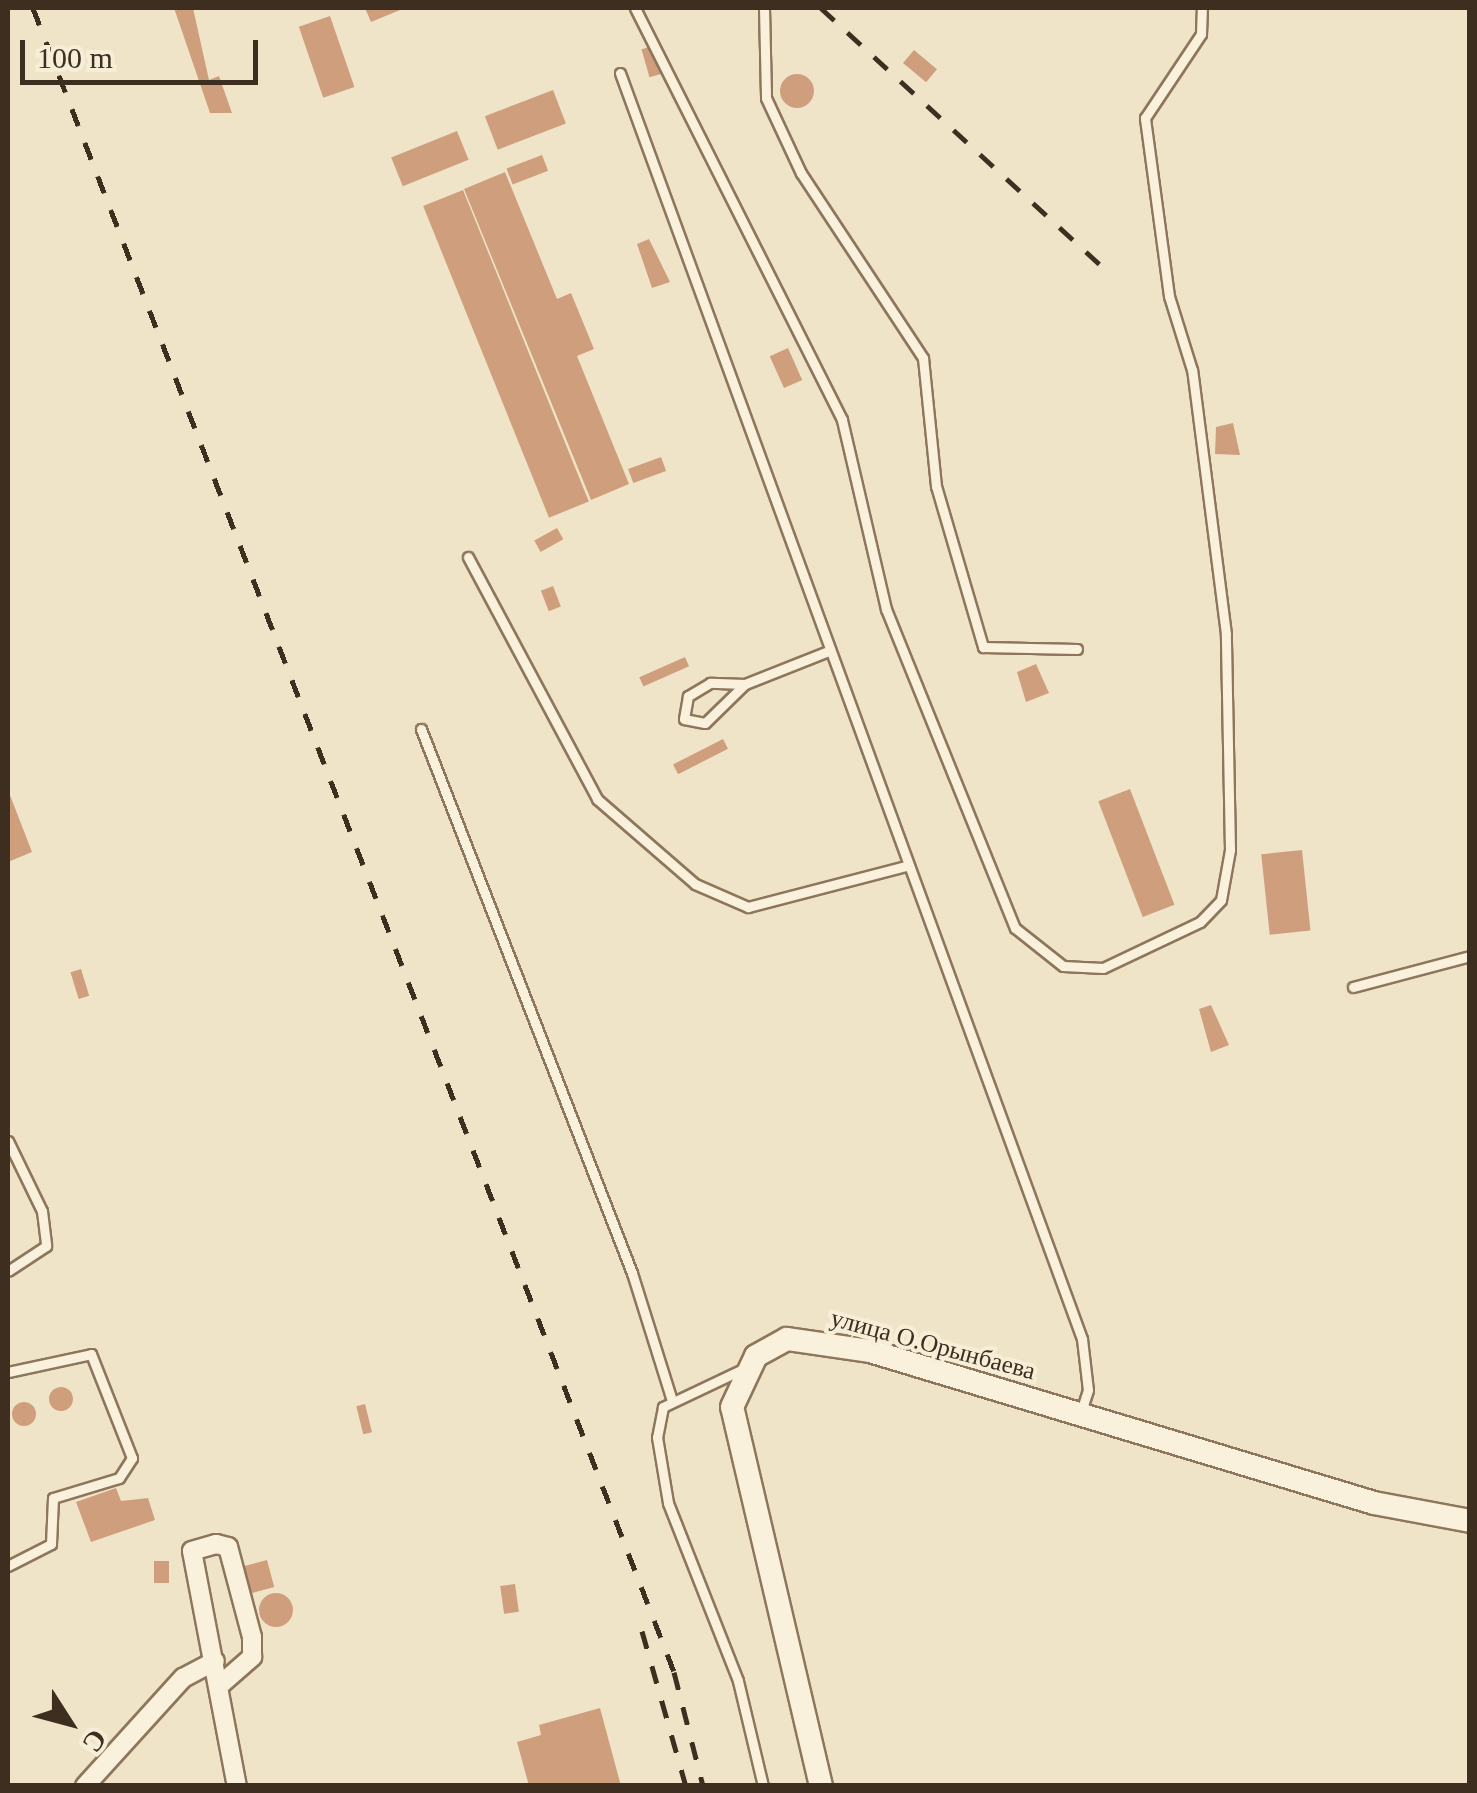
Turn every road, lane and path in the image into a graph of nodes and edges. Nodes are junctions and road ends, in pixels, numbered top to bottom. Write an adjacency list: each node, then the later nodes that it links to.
1 (635, 8): 3 (lane)
2 (764, 8): 6 (lane)
3 (1202, 8)
4 (620, 74): 7 (lane)
5 (468, 557): 10 (lane)
6 (1077, 650)
7 (826, 652): 8 (lane); 10 (lane)
8 (744, 684): 8 (lane)
9 (421, 730): 17 (lane)
10 (905, 866): 18 (lane)
11 (1470, 956): 12 (lane)
12 (1353, 987)
13 (8, 1141): 14 (lane)
14 (8, 1271)
15 (748, 1368): 17 (lane); 18 (street, улица О.Орынбаева); 26 (street)
16 (8, 1372): 20 (lane)
17 (672, 1401): 25 (lane)
18 (1080, 1414): 19 (street, улица О.Орынбаева)
19 (1470, 1521)
20 (8, 1566)
21 (216, 1661): 22 (street); 22 (street); 23 (street)
22 (220, 1685): 24 (street)
23 (85, 1786)
24 (237, 1786)
25 (762, 1786)
26 (820, 1786)

